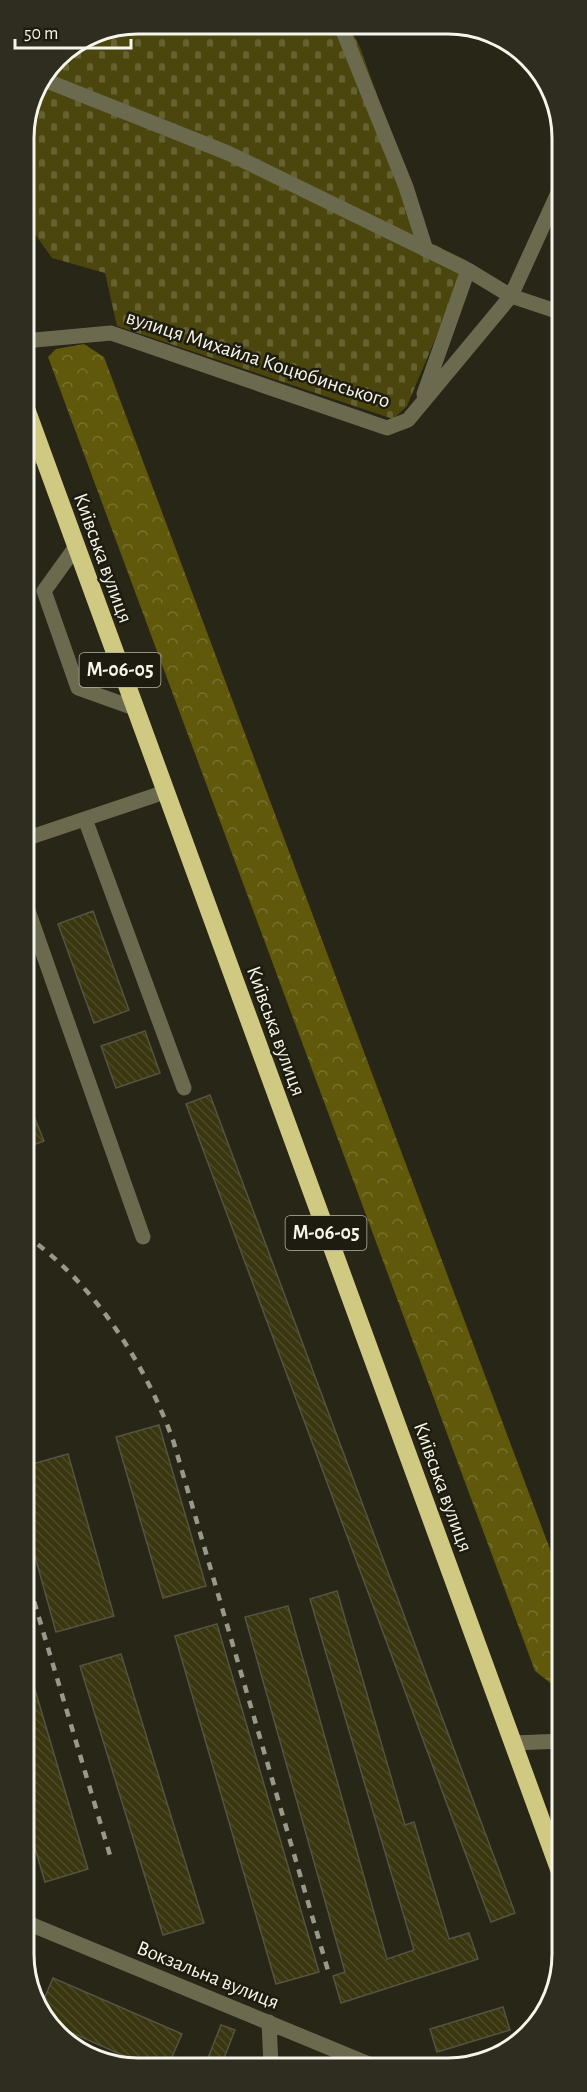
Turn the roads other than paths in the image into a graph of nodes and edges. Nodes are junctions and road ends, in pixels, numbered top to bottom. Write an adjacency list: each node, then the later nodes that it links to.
1 (344, 34): 4 (street)
2 (51, 83): 4 (street)
3 (552, 206): 6 (street, вулиця Михайла Коцюбинського)
4 (426, 250): 5 (street)
5 (468, 270): 6 (street); 9 (street)
6 (511, 296): 7 (street); 9 (street, вулиця Михайла Коцюбинського)
7 (552, 310)
8 (35, 335): 9 (street, вулиця Михайла Коцюбинського)
9 (420, 405)
10 (35, 457): 11 (highway, Київська вулиця / М-06-05)
11 (75, 548): 12 (highway, Київська вулиця / М-06-05); 12 (street)
12 (134, 708): 13 (highway, Київська вулиця / М-06-05)
13 (165, 792): 14 (street); 20 (highway, Київська вулиця / М-06-05)
14 (85, 819): 15 (street); 17 (street)
15 (35, 836)
16 (35, 929): 18 (street)
17 (184, 1088)
18 (143, 1237)
19 (552, 1741): 20 (street)
20 (514, 1743): 21 (highway, М-06-05)
21 (552, 1849)
22 (34, 1926): 23 (street, Вокзальна вулиця)
23 (269, 2022): 24 (street); 25 (street, Вокзальна вулиця)
24 (271, 2058)
25 (355, 2058)

